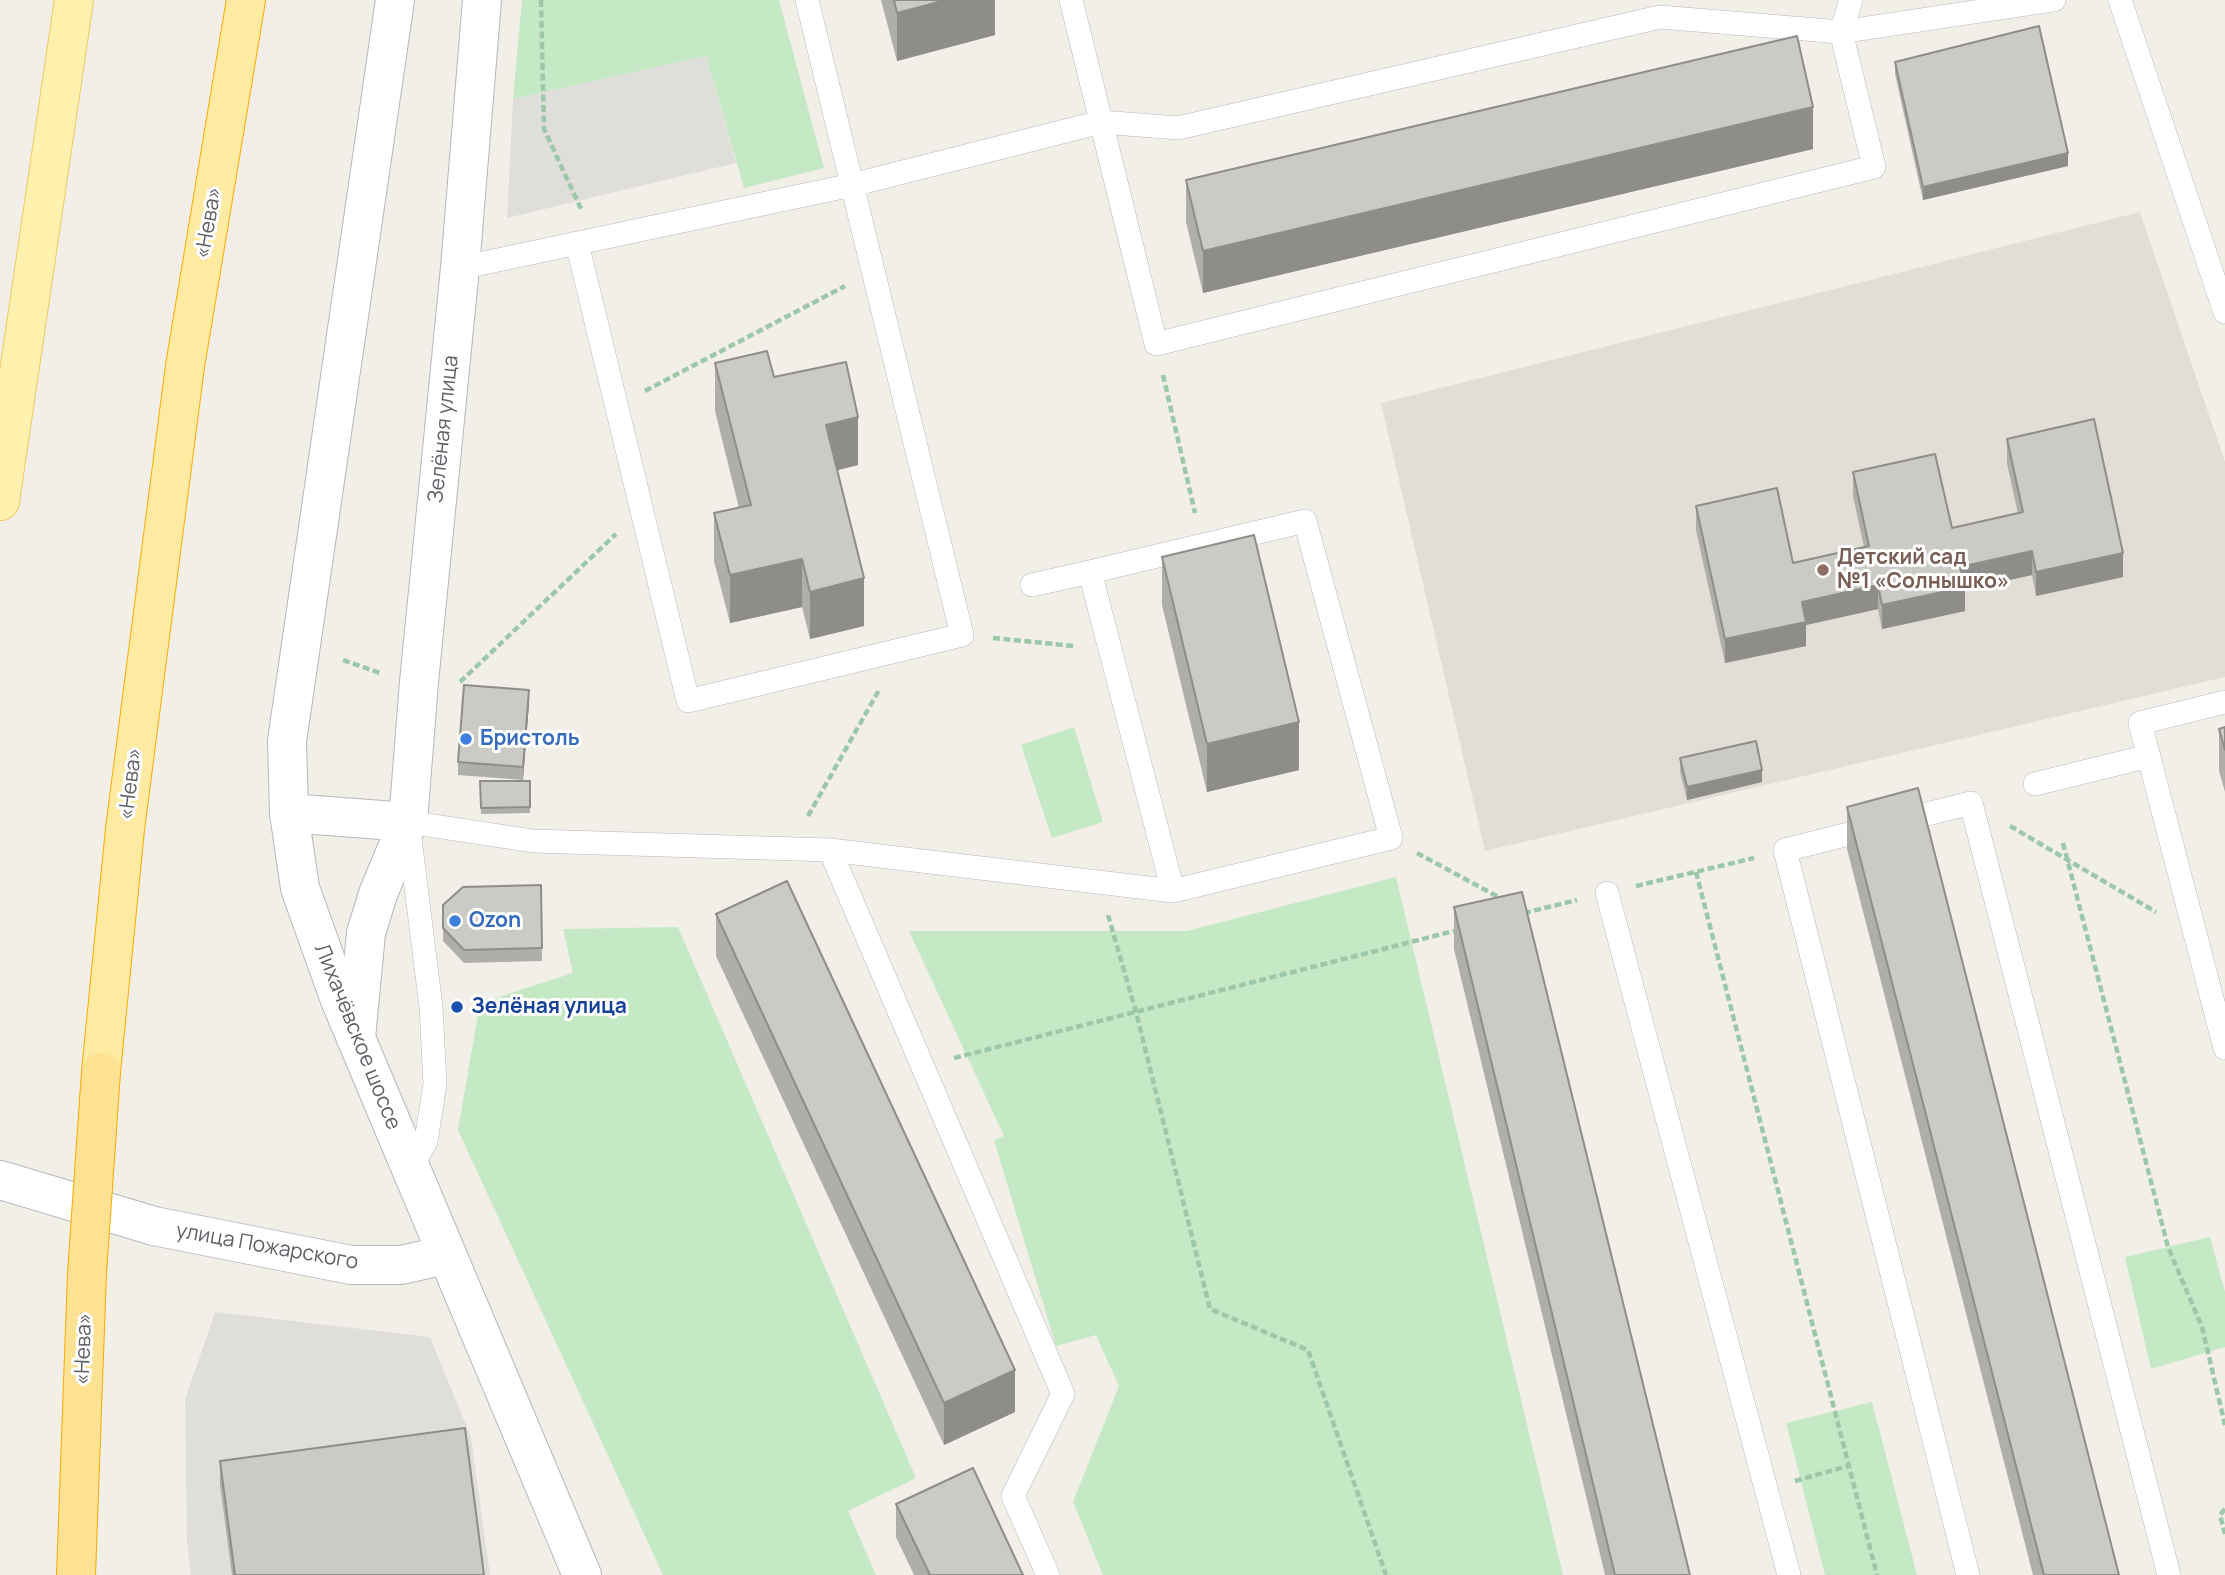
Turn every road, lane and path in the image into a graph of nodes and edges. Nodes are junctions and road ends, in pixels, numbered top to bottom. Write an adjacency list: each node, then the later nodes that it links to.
1 (74, 0): 21 (main road)
2 (246, 0): 66 (highway, «Нева», bridge)
3 (395, 0): 36 (street, Лихачёвское шоссе)
4 (482, 0): 16 (street, Зелёная улица)
5 (541, 0): 15 (path)
6 (807, 0): 14 (lane)
7 (1071, 0): 13 (lane)
8 (1851, 0): 12 (lane)
9 (2054, 0): 12 (lane)
10 (2120, 0): 18 (lane)
11 (1658, 8): 12 (lane); 13 (lane)
12 (1841, 32): 19 (lane)
13 (1101, 122): 14 (lane); 19 (lane)
14 (852, 185): 15 (lane); 17 (lane)
15 (586, 241): 16 (lane); 20 (lane)
16 (460, 268): 37 (street, Зелёная улица)
17 (873, 271): 20 (path); 26 (lane)
18 (2225, 312)
19 (1156, 344): 23 (path)
20 (616, 406): 22 (lane)
21 (0, 501)
22 (641, 509): 27 (lane); 31 (path)
23 (1203, 545): 24 (lane); 38 (lane)
24 (1090, 572): 25 (lane); 28 (lane)
25 (1032, 585)
26 (962, 635): 27 (lane); 28 (path)
27 (902, 649): 40 (path)
28 (1110, 649): 46 (lane)
29 (344, 660): 30 (path)
30 (386, 676)
31 (458, 684)
32 (2225, 702): 33 (lane)
33 (2149, 756): 34 (lane); 53 (lane)
34 (2035, 784)
35 (1971, 803): 42 (lane); 43 (path); 73 (lane)
36 (289, 813): 37 (street); 55 (street, Лихачёвское шоссе)
37 (408, 822): 40 (lane); 55 (street, Зелёная улица); 58 (lane)
38 (1391, 838): 46 (lane); 48 (path)
39 (2063, 843): 43 (path)
40 (789, 849): 41 (lane)
41 (830, 850): 45 (lane); 57 (lane)
42 (1785, 850): 44 (path); 72 (lane)
43 (2068, 860): 53 (path); 61 (path)
44 (1696, 872): 47 (path); 62 (path)
45 (1099, 882): 46 (lane); 54 (path)
46 (1174, 891)
47 (1606, 893): 50 (path); 63 (lane)
48 (1505, 900)
49 (1516, 906): 50 (path)
50 (1527, 913): 51 (path)
51 (1514, 916)
52 (1460, 930): 54 (path)
53 (2196, 936): 56 (lane)
54 (1136, 1012): 57 (path); 69 (path)
55 (356, 1038): 58 (street, Лихачёвское шоссе)
56 (2225, 1048)
57 (922, 1066): 68 (lane)
58 (410, 1169): 60 (street, Лихачёвское шоссе)
59 (0, 1180): 60 (street, улица Пожарского)
60 (446, 1255): 67 (street)
61 (2225, 1425)
62 (1848, 1466): 63 (path); 71 (path)
63 (1766, 1488): 70 (lane)
64 (2225, 1509): 65 (path)
65 (2225, 1534)
66 (76, 1575)
67 (582, 1575)
68 (1048, 1575)
69 (1386, 1575)
70 (1789, 1575)
71 (1877, 1575)
72 (1968, 1575)
73 (2169, 1575)

